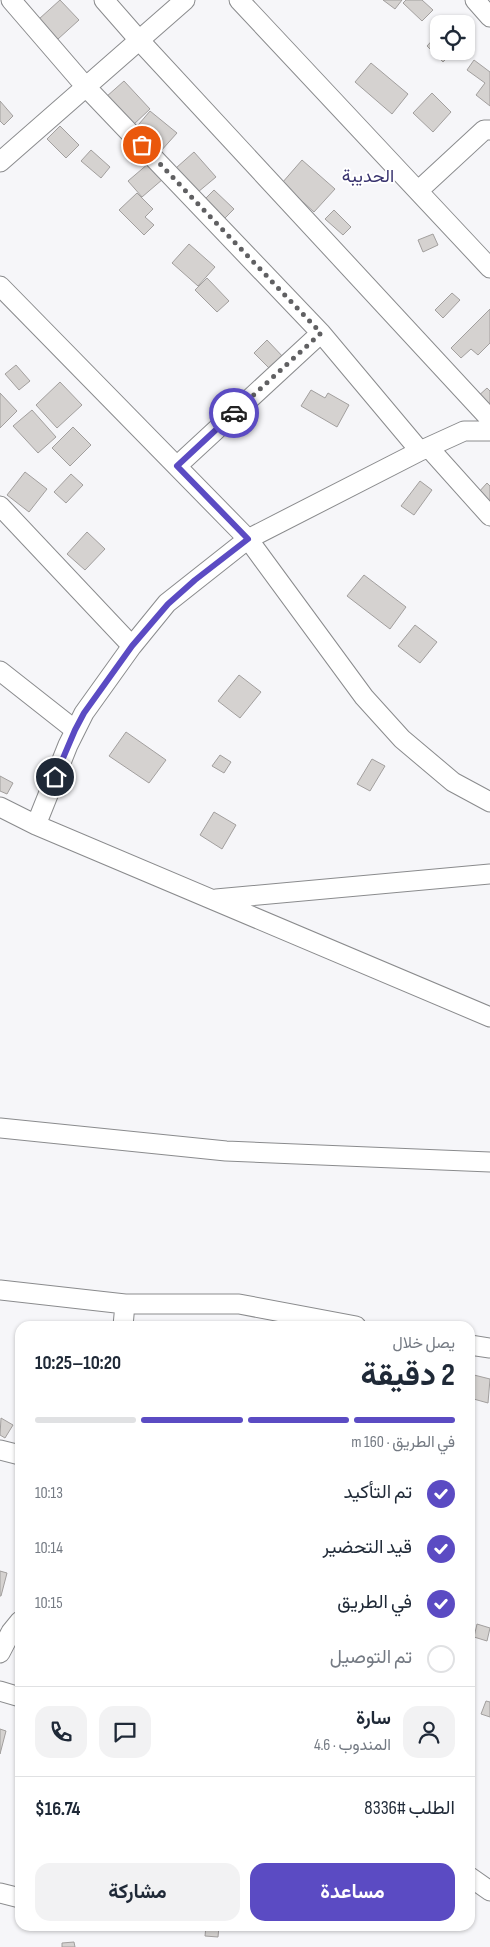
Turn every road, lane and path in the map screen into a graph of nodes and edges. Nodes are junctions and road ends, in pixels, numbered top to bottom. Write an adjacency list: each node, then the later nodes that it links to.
1 (11, 0): 8 (street)
2 (104, 0): 7 (street)
3 (184, 0): 7 (street)
4 (239, 0): 11 (street)
5 (475, 0): 6 (street)
6 (490, 17)
7 (139, 40): 8 (street); 15 (street)
8 (86, 87): 10 (street); 14 (street)
9 (490, 130): 11 (street)
10 (4, 152)
11 (418, 191): 12 (street)
12 (490, 268)
13 (0, 286): 18 (street)
14 (321, 333): 17 (street); 18 (street)
15 (490, 420)
16 (490, 431): 17 (street)
17 (425, 449): 20 (street); 21 (street)
18 (177, 466): 21 (street)
19 (0, 506): 22 (street)
20 (490, 516)
21 (248, 539): 22 (street); 25 (street)
22 (132, 646): 24 (street)
23 (0, 671): 24 (street)
24 (75, 730): 27 (street)
25 (490, 802)
26 (0, 807): 27 (street)
27 (36, 825): 29 (street)
28 (490, 874): 29 (street)
29 (212, 899): 30 (street)
30 (490, 1017)
31 (0, 1128): 32 (street)
32 (490, 1162)
33 (0, 1290): 34 (street)
34 (125, 1304): 35 (street); 36 (street)
35 (123, 1321)
36 (323, 1321)
37 (475, 1346): 38 (street)
38 (490, 1348)
39 (0, 1450): 40 (street)
40 (15, 1453)
41 (15, 1627): 42 (street)
42 (0, 1653)
43 (0, 1691): 44 (street)
44 (15, 1696)
45 (475, 1880): 46 (street)
46 (490, 1891)
47 (0, 1893): 48 (street)
48 (15, 1897)

